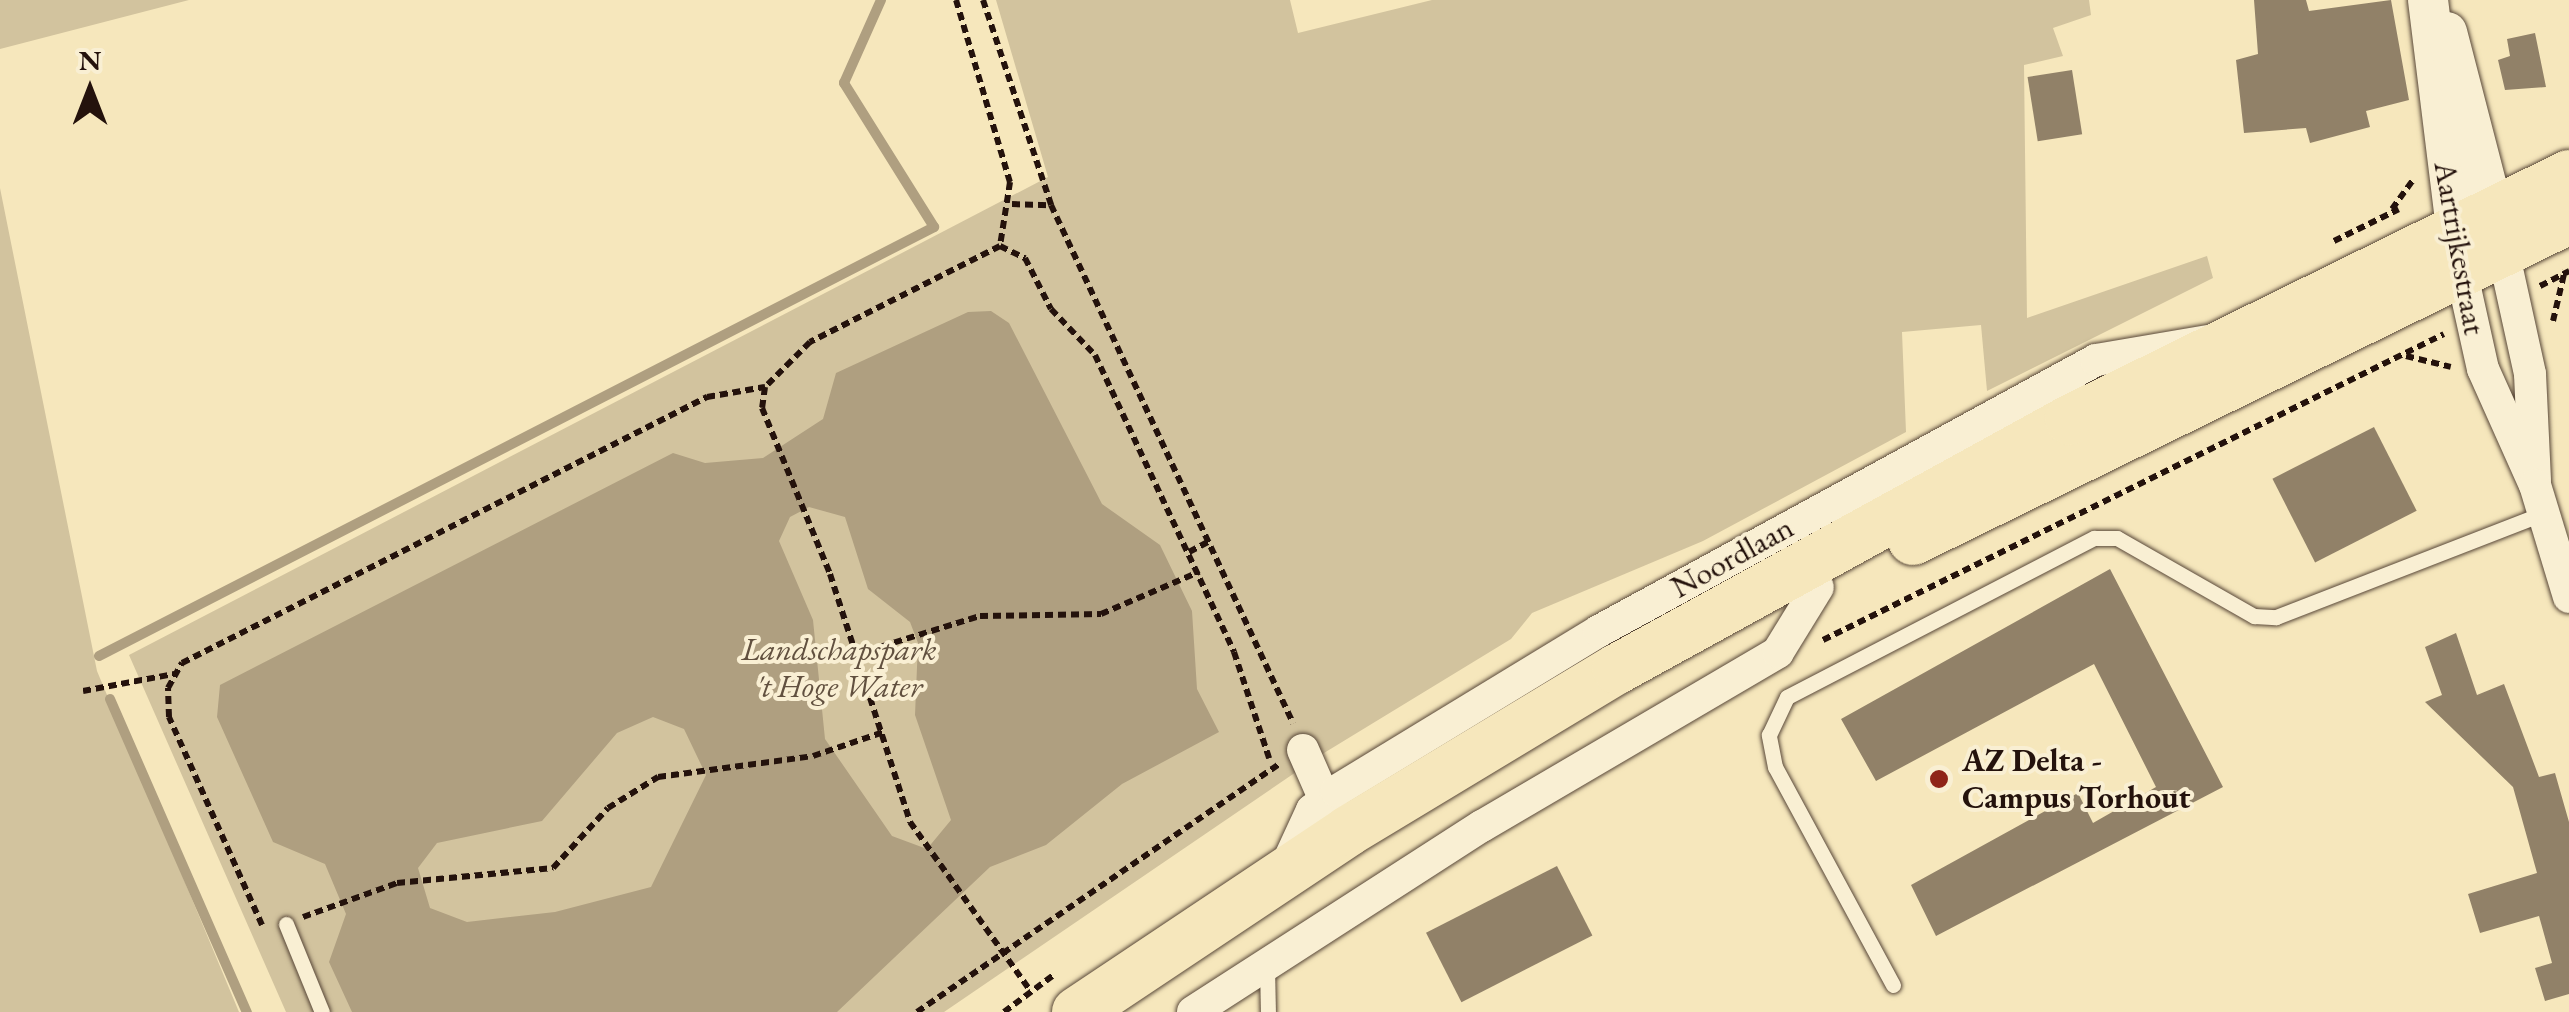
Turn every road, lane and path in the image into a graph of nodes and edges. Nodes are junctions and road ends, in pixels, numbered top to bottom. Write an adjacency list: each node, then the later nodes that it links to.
1 (956, 0): 5 (path)
2 (984, 0): 6 (path)
3 (2431, 0): 8 (street, Aartrijkestraat)
4 (2569, 176): 8 (main road, Noordlaan)
5 (1012, 204): 6 (path); 9 (path)
6 (1051, 205): 14 (path)
7 (2569, 220): 8 (main road, Noordlaan)
8 (2479, 241): 10 (main road, Noordlaan); 13 (street, Aartrijkestraat); 13 (street, Aartrijkestraat); 17 (main road, Noordlaan)
9 (1000, 246): 12 (path); 15 (path)
10 (2242, 335): 26 (street, Noordlaan); 27 (main road, Noordlaan)
11 (2400, 356): 19 (path)
12 (765, 387): 20 (path); 21 (path)
13 (2540, 499): 18 (street, Aartrijkestraat); 33 (lane)
14 (1210, 542): 15 (path); 24 (path)
15 (1189, 552): 16 (path)
16 (1199, 572): 20 (path); 25 (path)
17 (1818, 587): 19 (street, Noordlaan); 39 (main road, Noordlaan)
18 (2569, 597)
19 (1778, 652): 32 (street, Noordlaan)
20 (857, 654): 23 (path)
21 (174, 674): 22 (path); 30 (path)
22 (83, 691)
23 (884, 732): 28 (path); 31 (path)
24 (1304, 750): 26 (street)
25 (1273, 767): 26 (path); 31 (path)
26 (1315, 811): 27 (street)
27 (1283, 873): 38 (main road, Noordlaan)
28 (327, 906)
29 (286, 924): 36 (lane)
30 (266, 934)
31 (1000, 951): 34 (path); 37 (path)
32 (1268, 962): 35 (street, Noordlaan); 40 (lane)
33 (1893, 985)
34 (1030, 990)
35 (1200, 1011)
36 (322, 1012)
37 (917, 1012)
38 (1077, 1012)
39 (1120, 1012)
40 (1268, 1012)

